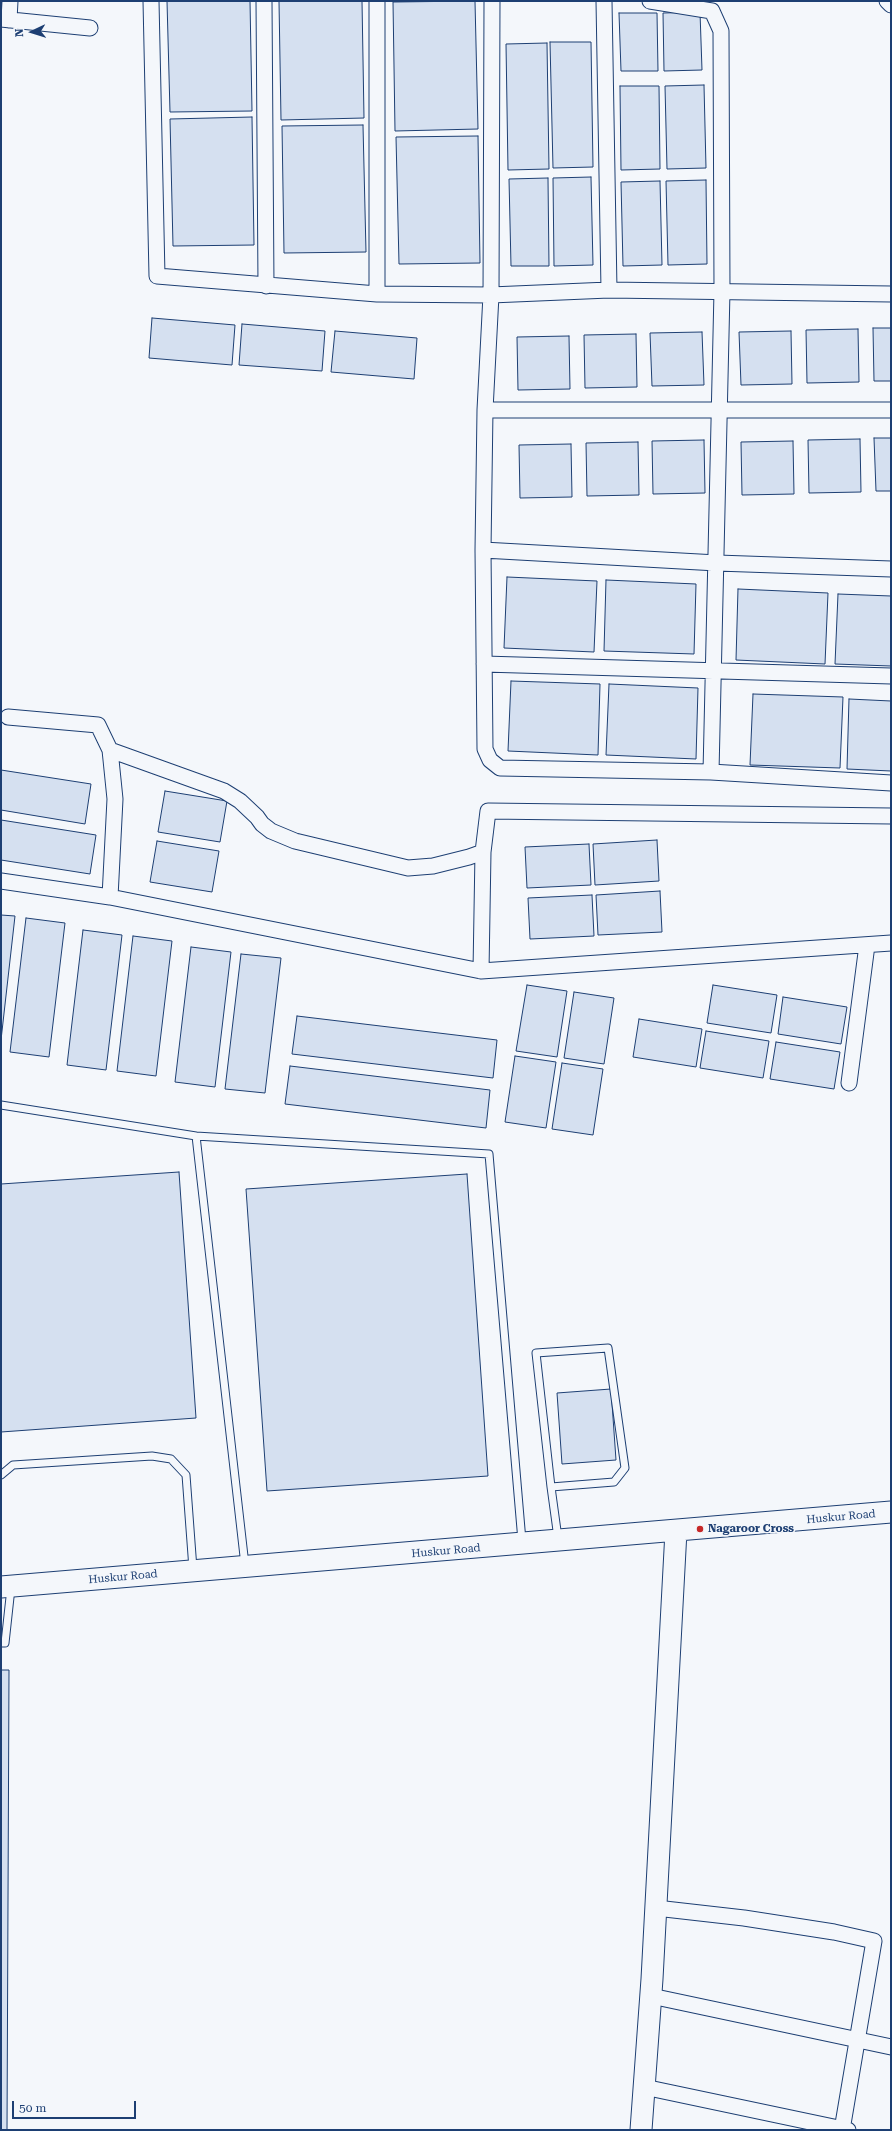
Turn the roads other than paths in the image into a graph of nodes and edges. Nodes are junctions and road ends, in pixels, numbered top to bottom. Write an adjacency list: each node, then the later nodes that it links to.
1 (10, 1): 10 (street)
2 (151, 1): 12 (street)
3 (264, 1): 12 (street)
4 (377, 1): 15 (street)
5 (492, 1): 17 (street)
6 (604, 1): 13 (street)
7 (650, 1): 14 (street)
8 (887, 1): 9 (street)
9 (891, 5)
10 (5, 20): 11 (street)
11 (90, 28)
12 (266, 286): 15 (street)
13 (609, 290): 14 (street); 17 (street)
14 (722, 291): 16 (street); 18 (street)
15 (377, 294): 17 (street)
16 (891, 294)
17 (491, 295): 19 (street)
18 (720, 409): 19 (street); 20 (street); 22 (street)
19 (485, 410): 21 (street)
20 (891, 410)
21 (483, 550): 22 (street); 24 (street)
22 (717, 562): 23 (street); 25 (street)
23 (891, 569)
24 (484, 664): 25 (street); 29 (street)
25 (712, 670): 26 (street); 29 (street)
26 (891, 676)
27 (8, 717): 28 (street)
28 (110, 750): 32 (street); 34 (street)
29 (711, 772): 30 (street)
30 (891, 783)
31 (891, 816): 32 (street)
32 (483, 852): 37 (street)
33 (1, 882): 34 (street)
34 (110, 897): 37 (street)
35 (891, 943): 36 (street)
36 (867, 945): 37 (street); 38 (street)
37 (481, 971)
38 (849, 1083)
39 (1, 1105): 40 (lane)
40 (196, 1136): 46 (lane); 47 (lane)
41 (1, 1475): 48 (lane)
42 (551, 1487): 42 (lane); 45 (lane)
43 (891, 1512): 44 (street, Huskur Road)
44 (676, 1531): 45 (street, Huskur Road); 51 (street)
45 (558, 1541): 46 (street, Huskur Road)
46 (522, 1545): 47 (street, Huskur Road)
47 (245, 1567): 48 (street, Huskur Road)
48 (193, 1572): 49 (street, Huskur Road)
49 (6, 1587): 50 (lane)
50 (1, 1643)
51 (656, 1908): 52 (street); 53 (street)
52 (651, 1996): 53 (street); 55 (street)
53 (859, 2040): 54 (street); 57 (street)
54 (891, 2046)
55 (644, 2087): 56 (street); 57 (street)
56 (641, 2130)
57 (844, 2130)

